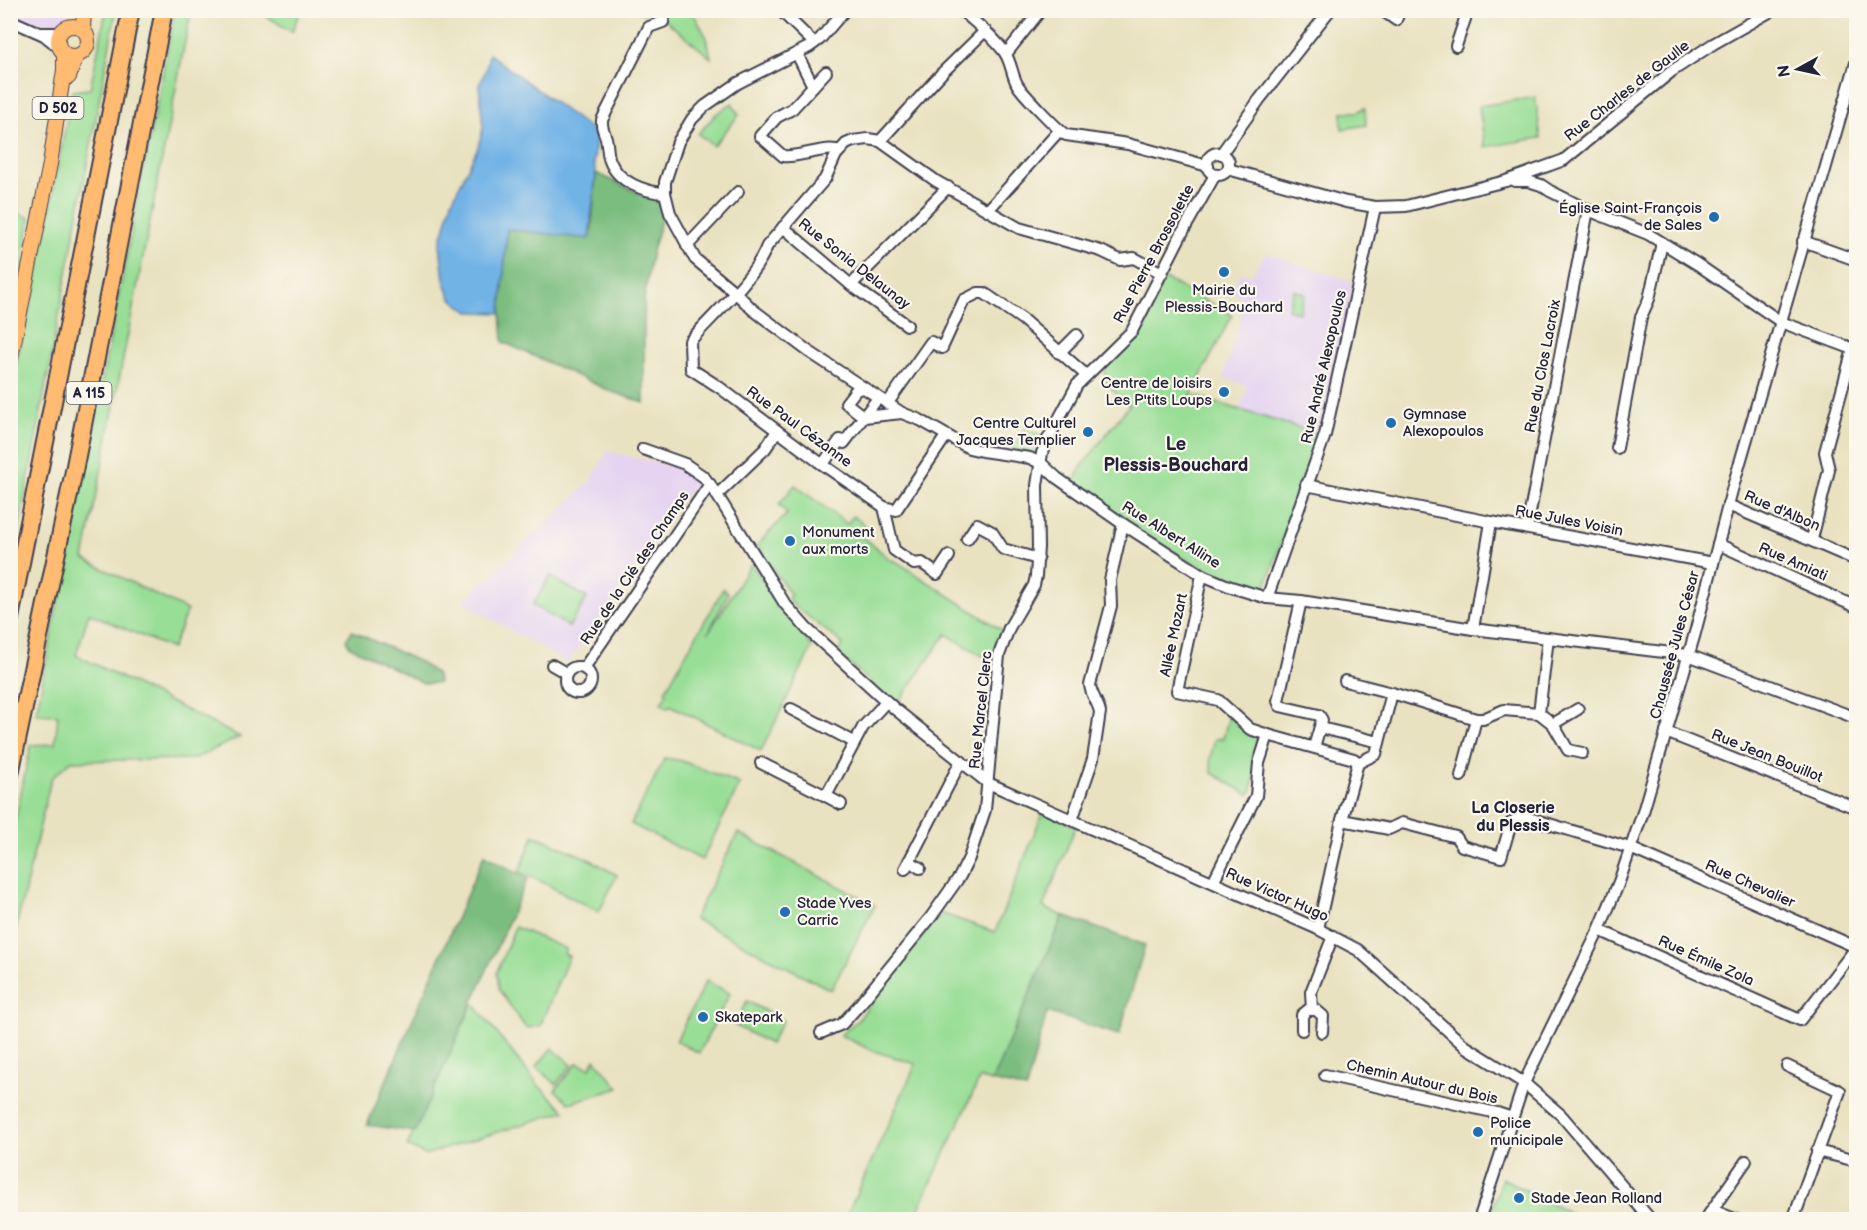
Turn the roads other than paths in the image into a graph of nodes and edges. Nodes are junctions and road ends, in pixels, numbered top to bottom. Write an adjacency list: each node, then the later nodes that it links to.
1 (76, 10): 17 (main road, D 502)
2 (84, 10): 17 (main road, D 502)
3 (131, 10): 85 (highway, A 115)
4 (164, 10): 111 (highway, A 115)
5 (780, 10): 18 (street)
6 (845, 10): 18 (street)
7 (961, 10): 16 (street)
8 (1041, 10): 21 (street)
9 (1330, 10): 28 (street)
10 (1382, 10): 11 (street)
11 (1400, 10)
12 (1468, 10): 19 (street)
13 (1773, 10): 29 (street, Rue Charles de Gaulle)
14 (10, 20): 17 (street)
15 (664, 20): 37 (street)
16 (985, 31): 21 (street); 26 (street)
17 (69, 41): 54 (main road, D 502)
18 (814, 43): 20 (street)
19 (1456, 46)
20 (797, 54): 24 (street); 37 (street)
21 (1006, 54): 25 (street)
22 (1857, 63): 42 (street, Chaussée Jules César)
23 (826, 72): 24 (street)
24 (813, 86): 27 (street)
25 (1059, 131): 30 (street); 39 (street)
26 (880, 141): 27 (street); 34 (street)
27 (839, 151): 41 (street)
28 (1221, 154): 30 (street); 31 (street)
29 (1564, 160): 33 (street, Rue Charles de Gaulle); 35 (street, Rue Charles de Gaulle)
30 (1208, 165): 32 (street)
31 (1228, 169): 32 (street); 38 (street, Rue Charles de Gaulle)
32 (1215, 175): 46 (street, Rue Pierre Brossolette)
33 (1506, 181): 35 (street); 38 (street, Rue Charles de Gaulle)
34 (948, 187): 39 (street); 47 (street)
35 (1550, 191): 40 (street)
36 (738, 192): 44 (street)
37 (664, 193): 44 (street, Rue Albert Alline)
38 (1376, 207): 67 (street, Rue André Alexopoulos)
39 (989, 209): 46 (street)
40 (1588, 210): 43 (street); 73 (street, Rue du Clos Lacroix)
41 (783, 227): 47 (street, Rue Sonia Delaunay); 48 (street)
42 (1803, 241): 45 (street); 49 (street, Chaussée Jules César)
43 (1662, 243): 49 (street); 62 (street)
44 (687, 246): 48 (street, Rue Albert Alline)
45 (1857, 260)
46 (1162, 273): 55 (street, Rue Pierre Brossolette)
47 (851, 285): 50 (street, Rue Sonia Delaunay)
48 (735, 292): 56 (street, Rue Albert Alline); 60 (street, Rue Paul Cézanne)
49 (1781, 322): 52 (street); 69 (street, Chaussée Jules César)
50 (907, 325)
51 (1077, 335): 53 (street)
52 (1855, 349): 75 (street)
53 (1059, 353): 55 (street); 57 (street)
54 (10, 362)
55 (1086, 375): 65 (street, Rue Pierre Brossolette)
56 (862, 388): 57 (street, Rue Albert Alline); 59 (street)
57 (882, 401): 58 (street, Rue Albert Alline); 59 (street)
58 (902, 413): 59 (street); 61 (street, Rue Albert Alline)
59 (864, 417): 64 (street)
60 (777, 431): 64 (street, Rue Paul Cézanne); 68 (street)
61 (946, 436): 65 (street, Rue Albert Alline); 70 (street)
62 (1617, 448)
63 (643, 449): 66 (street, Rue Victor Hugo)
64 (823, 464): 70 (street, Rue Paul Cézanne)
65 (1042, 464): 72 (street, Rue Albert Alline); 78 (street, Rue Marcel Clerc)
66 (710, 484): 68 (street, Rue Victor Hugo); 90 (street, Rue de la Clé des Champs)
67 (1306, 485): 71 (street); 82 (street, Rue André Alexopoulos)
68 (717, 495): 94 (street, Rue Victor Hugo)
69 (1728, 505): 75 (street, Rue d'Albon); 76 (street, Chaussée Jules César)
70 (884, 507): 77 (street)
71 (1491, 522): 73 (street, Rue Jules Voisin); 86 (street, Rue Jules Voisin)
72 (1123, 525): 81 (street, Rue Albert Alline); 117 (street)
73 (1527, 528): 80 (street, Rue Jules Voisin)
74 (967, 539): 78 (street)
75 (1812, 539): 79 (street, Rue d'Albon)
76 (1718, 544): 80 (street, Chaussée Jules César); 84 (street, Rue Amiati)
77 (949, 556)
78 (1038, 559): 113 (street, Rue Marcel Clerc)
79 (1857, 560)
80 (1713, 563): 88 (street, Chaussée Jules César)
81 (1202, 575): 82 (street, Rue Albert Alline); 103 (street, Allée Mozart)
82 (1267, 598): 83 (street, Rue Albert Alline)
83 (1301, 601): 86 (street, Rue Albert Alline); 101 (street)
84 (1857, 607)
85 (10, 618)
86 (1473, 629): 87 (street, Rue Albert Alline)
87 (1548, 638): 88 (street, Rue Albert Alline); 97 (street)
88 (1688, 655): 98 (street, Rue Albert Alline); 102 (street, Chaussée Jules César)
89 (552, 665): 91 (street)
90 (584, 668): 91 (street, Rue de la Clé des Champs); 91 (street, Rue de la Clé des Champs)
91 (566, 673)
92 (1345, 681): 93 (street)
93 (1392, 693): 99 (street); 105 (street)
94 (886, 702): 104 (street); 108 (street, Rue Victor Hugo)
95 (791, 709): 104 (street)
96 (1578, 709): 100 (street)
97 (1539, 713): 99 (street); 100 (street)
98 (1857, 718)
99 (1476, 719): 112 (street)
100 (1552, 724): 107 (street)
101 (1321, 728): 105 (street); 106 (street)
102 (1666, 732): 116 (street, Rue Jean Bouillot); 119 (street, Chaussée Jules César)
103 (1268, 735): 106 (street); 121 (street)
104 (854, 742): 114 (street)
105 (1379, 742): 109 (street)
106 (1314, 747): 109 (street)
107 (1582, 753)
108 (961, 761): 113 (street, Rue Victor Hugo); 120 (street)
109 (1356, 761): 118 (street)
110 (760, 763): 114 (street)
111 (10, 774)
112 (1461, 776)
113 (988, 783): 117 (street, Rue Victor Hugo); 129 (street, Rue Marcel Clerc)
114 (826, 796): 115 (street)
115 (841, 804)
116 (1857, 808)
117 (1072, 820): 121 (street, Rue Victor Hugo)
118 (1342, 820): 119 (street, Rue Chevalier); 122 (street)
119 (1630, 848): 123 (street, Chaussée Jules César); 125 (street, Rue Chevalier)
120 (920, 868)
121 (1213, 882): 122 (street, Rue Victor Hugo)
122 (1318, 930): 124 (street, Rue Victor Hugo)
123 (1599, 930): 125 (street, Rue Émile Zola); 132 (street, Chaussée Jules César)
124 (1333, 936): 126 (street); 132 (street, Rue Victor Hugo)
125 (1857, 948)
126 (1312, 1010): 127 (street); 128 (street)
127 (1302, 1030)
128 (1323, 1032)
129 (821, 1033)
130 (1787, 1066): 134 (street)
131 (1325, 1075): 133 (street, Chemin Autour du Bois)
132 (1524, 1083): 133 (street, Chaussée Jules César); 139 (street, Rue Victor Hugo)
133 (1512, 1118): 138 (street, Chaussée Jules César)
134 (1817, 1151): 136 (street); 141 (street)
135 (1746, 1161): 137 (street)
136 (1857, 1161)
137 (1708, 1215): 140 (street)
138 (1479, 1220)
139 (1651, 1220)
140 (1737, 1220)
141 (1793, 1220)

